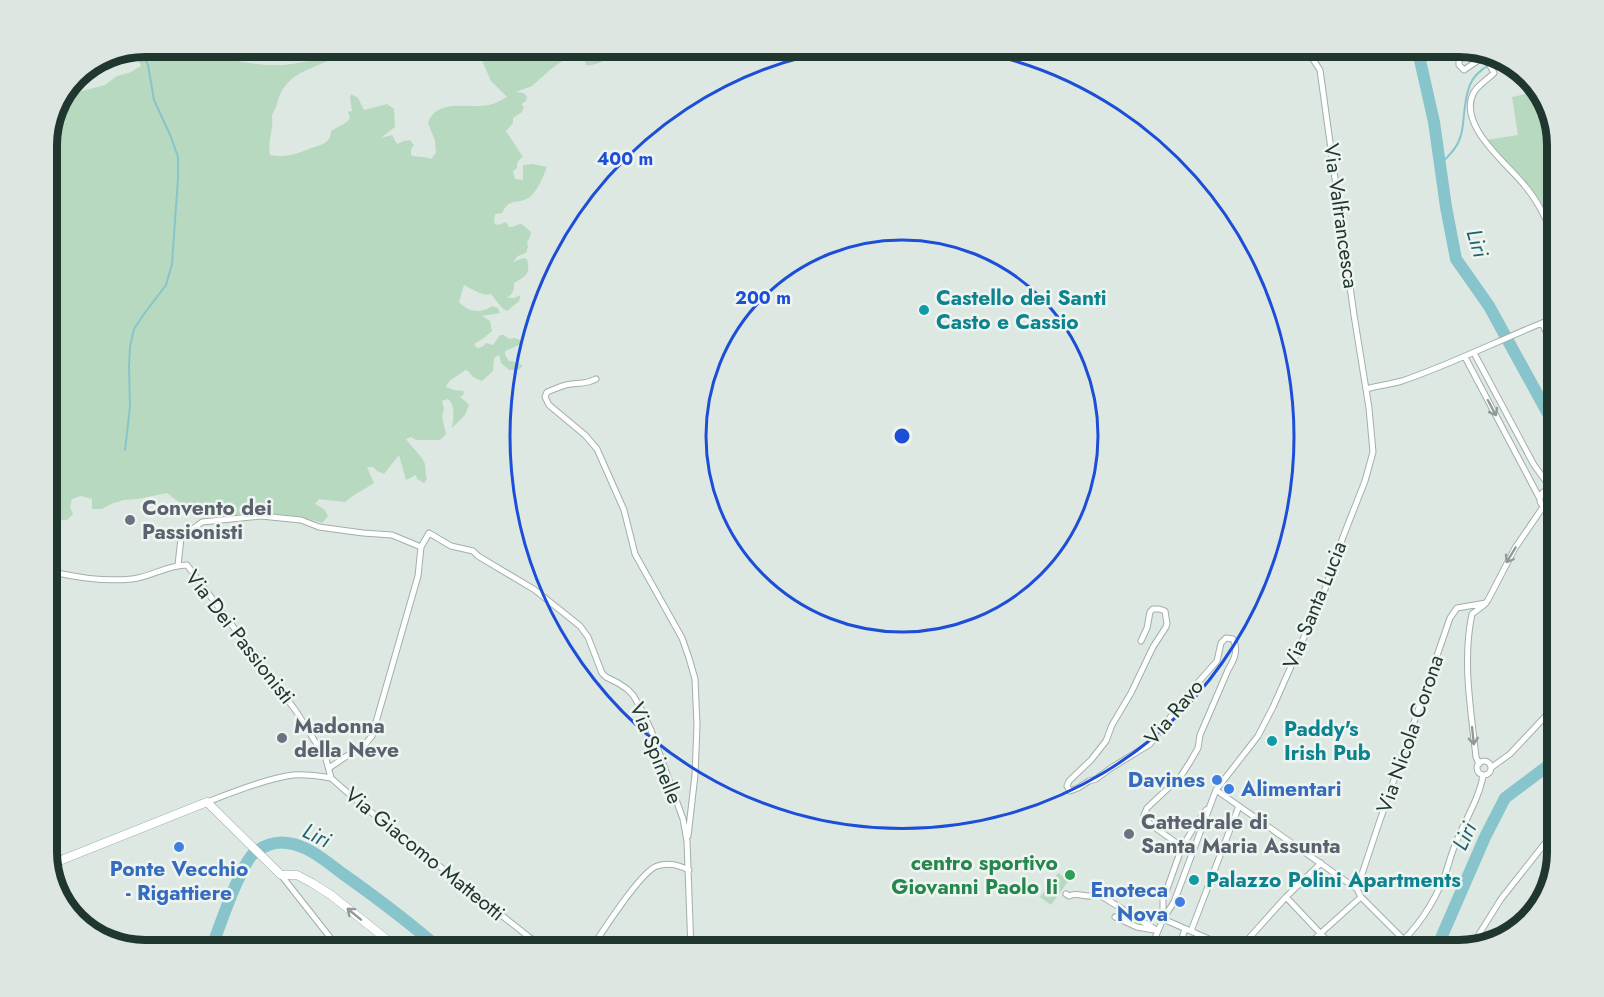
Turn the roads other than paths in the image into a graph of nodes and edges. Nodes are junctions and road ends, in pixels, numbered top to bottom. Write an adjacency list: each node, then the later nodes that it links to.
1 (1312, 57): 12 (street, Via Valfrancesca)
2 (1459, 57): 3 (street)
3 (1481, 60)
4 (1489, 63): 5 (street)
5 (1547, 224)
6 (1547, 321): 7 (street)
7 (1542, 323): 8 (street); 9 (street)
8 (1547, 334)
9 (1474, 353): 10 (street); 13 (street)
10 (1465, 357): 12 (street); 15 (street, one-way to 15)
11 (596, 379): 33 (street)
12 (1366, 389): 29 (street, Via Santa Lucia)
13 (1547, 482)
14 (1547, 492): 15 (street)
15 (1540, 499): 16 (street)
16 (1543, 507): 17 (street); 21 (street, one-way to 21)
17 (1547, 507)
18 (421, 547): 19 (street); 26 (street); 33 (street, Via Spinelle)
19 (178, 565): 20 (street); 26 (street, Via Dei Passionisti)
20 (57, 573)
21 (1486, 603): 24 (street, one-way to 24); 40 (street, Via Nicola Corona)
22 (1141, 641): 35 (street, Via Ravo)
23 (1547, 715): 25 (street)
24 (1479, 764): 25 (street); 27 (street)
25 (1492, 767): 27 (street)
26 (329, 768): 28 (street, Via Dei Passionisti)
27 (1483, 776): 62 (street)
28 (331, 778): 30 (street); 52 (street, Via Giacomo Matteotti)
29 (1216, 790): 31 (street, Via Santa Lucia); 32 (street)
30 (207, 802): 36 (street); 39 (street)
31 (1211, 804): 35 (street); 45 (street, Via Santa Lucia)
32 (1239, 806): 37 (street); 46 (street)
33 (687, 841): 38 (street, Via Spinelle)
34 (1547, 841): 49 (street)
35 (1182, 847): 45 (street)
36 (58, 862)
37 (1321, 863): 40 (street); 42 (street)
38 (688, 870): 53 (street); 54 (street, Via Spinelle)
39 (278, 872): 50 (street); 51 (street, one-way to 39)
40 (1357, 889): 43 (street)
41 (1066, 894): 47 (street)
42 (1286, 897): 48 (street); 58 (street)
43 (1361, 897): 48 (street); 61 (street)
44 (1115, 917): 47 (street)
45 (1163, 919): 46 (street); 47 (street)
46 (1188, 930): 56 (street); 57 (street)
47 (1158, 931): 55 (street)
48 (1320, 934): 59 (street); 60 (street)
49 (1477, 938)
50 (331, 940)
51 (386, 940)
52 (533, 940)
53 (598, 940)
54 (691, 940)
55 (1154, 940)
56 (1183, 940)
57 (1211, 940)
58 (1247, 940)
59 (1314, 940)
60 (1326, 940)
61 (1403, 940)
62 (1405, 940)

